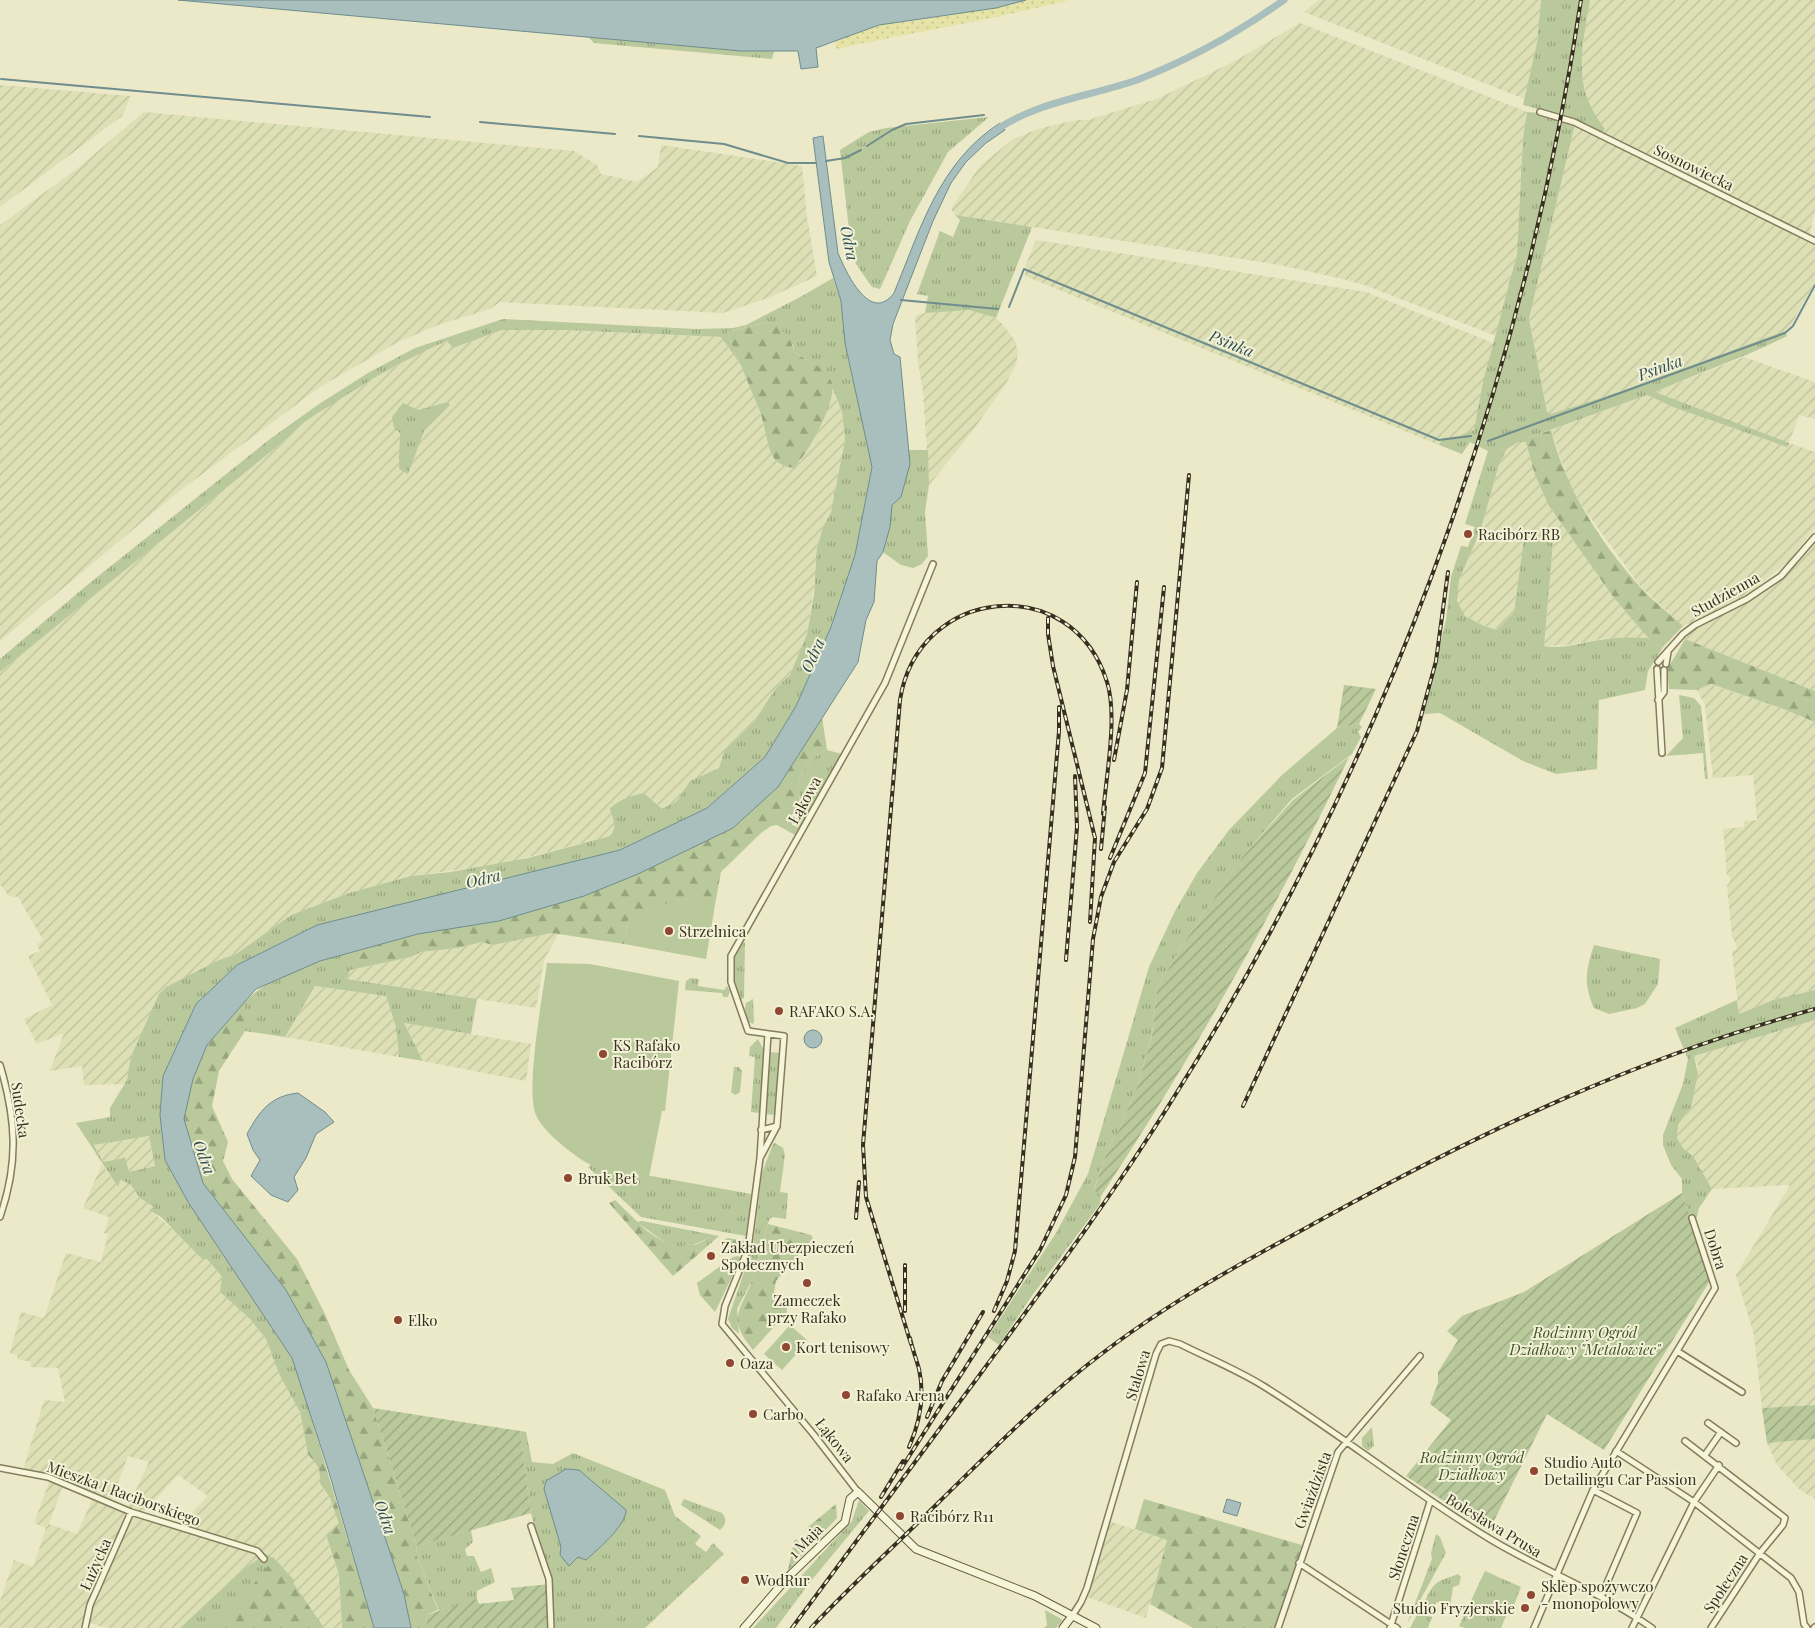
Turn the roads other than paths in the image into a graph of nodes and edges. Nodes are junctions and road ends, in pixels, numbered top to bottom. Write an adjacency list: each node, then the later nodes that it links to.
1 (1540, 112): 2 (street, Sosnowiecka)
2 (1815, 241)
3 (1815, 537): 5 (street, Studzienna)
4 (933, 564): 12 (street, Łąkowa)
5 (1668, 652): 6 (street, Studzienna); 7 (street)
6 (1658, 662)
7 (1666, 664)
8 (1657, 669): 10 (street)
9 (1664, 670): 10 (street)
10 (1658, 700): 11 (street)
11 (1662, 753)
12 (768, 1034): 14 (street, Łąkowa); 15 (street, Łąkowa)
13 (0, 1064): 18 (street, Sudecka)
14 (777, 1126): 15 (street); 16 (street, Łąkowa)
15 (761, 1130): 16 (street); 17 (street, Łąkowa)
16 (771, 1137): 17 (street, Łąkowa)
17 (760, 1158): 34 (street, Łąkowa)
18 (2, 1202): 19 (street, Sudecka)
19 (0, 1217)
20 (1692, 1218): 21 (street, Dobra)
21 (1677, 1351): 23 (street); 29 (street)
22 (1420, 1356): 27 (street, Gwiaździsta)
23 (1742, 1392)
24 (1708, 1423): 25 (street)
25 (1721, 1432): 28 (street); 30 (street)
26 (1685, 1441): 30 (street)
27 (1345, 1442): 35 (street, Bolesława Prusa); 41 (street, Gwiaździsta); 44 (street, Stalowa)
28 (1736, 1442)
29 (1616, 1451): 33 (street); 36 (street)
30 (1705, 1455): 31 (street)
31 (1719, 1465): 36 (street); 39 (street, Społeczna)
32 (0, 1468): 37 (street, Mieszka I Raciborskiego)
33 (1593, 1490): 42 (street); 43 (street)
34 (858, 1492): 44 (street, Łąkowa); 49 (street, 1 Maja)
35 (1430, 1502): 42 (street, Bolesława Prusa); 46 (street, Słoneczna)
36 (1694, 1502): 39 (street); 45 (street)
37 (131, 1512): 40 (street, Mieszka I Raciborskiego); 47 (street, Łużycka)
38 (531, 1526): 48 (street)
39 (1760, 1553): 57 (street, Społeczna); 58 (street)
40 (264, 1558)
41 (1299, 1564): 46 (street); 52 (street, Gwiaździsta)
42 (1557, 1576): 43 (street, Bolesława Prusa); 54 (street)
43 (1601, 1596): 45 (street, Bolesława Prusa)
44 (1072, 1616): 50 (street); 51 (street, Łąkowa)
45 (1637, 1617): 55 (street); 56 (street, Bolesława Prusa)
46 (1391, 1626): 53 (street)
47 (85, 1628)
48 (551, 1628)
49 (744, 1628)
50 (1063, 1628)
51 (1096, 1628)
52 (1278, 1628)
53 (1397, 1628)
54 (1534, 1628)
55 (1632, 1628)
56 (1652, 1628)
57 (1711, 1628)
58 (1806, 1628)

